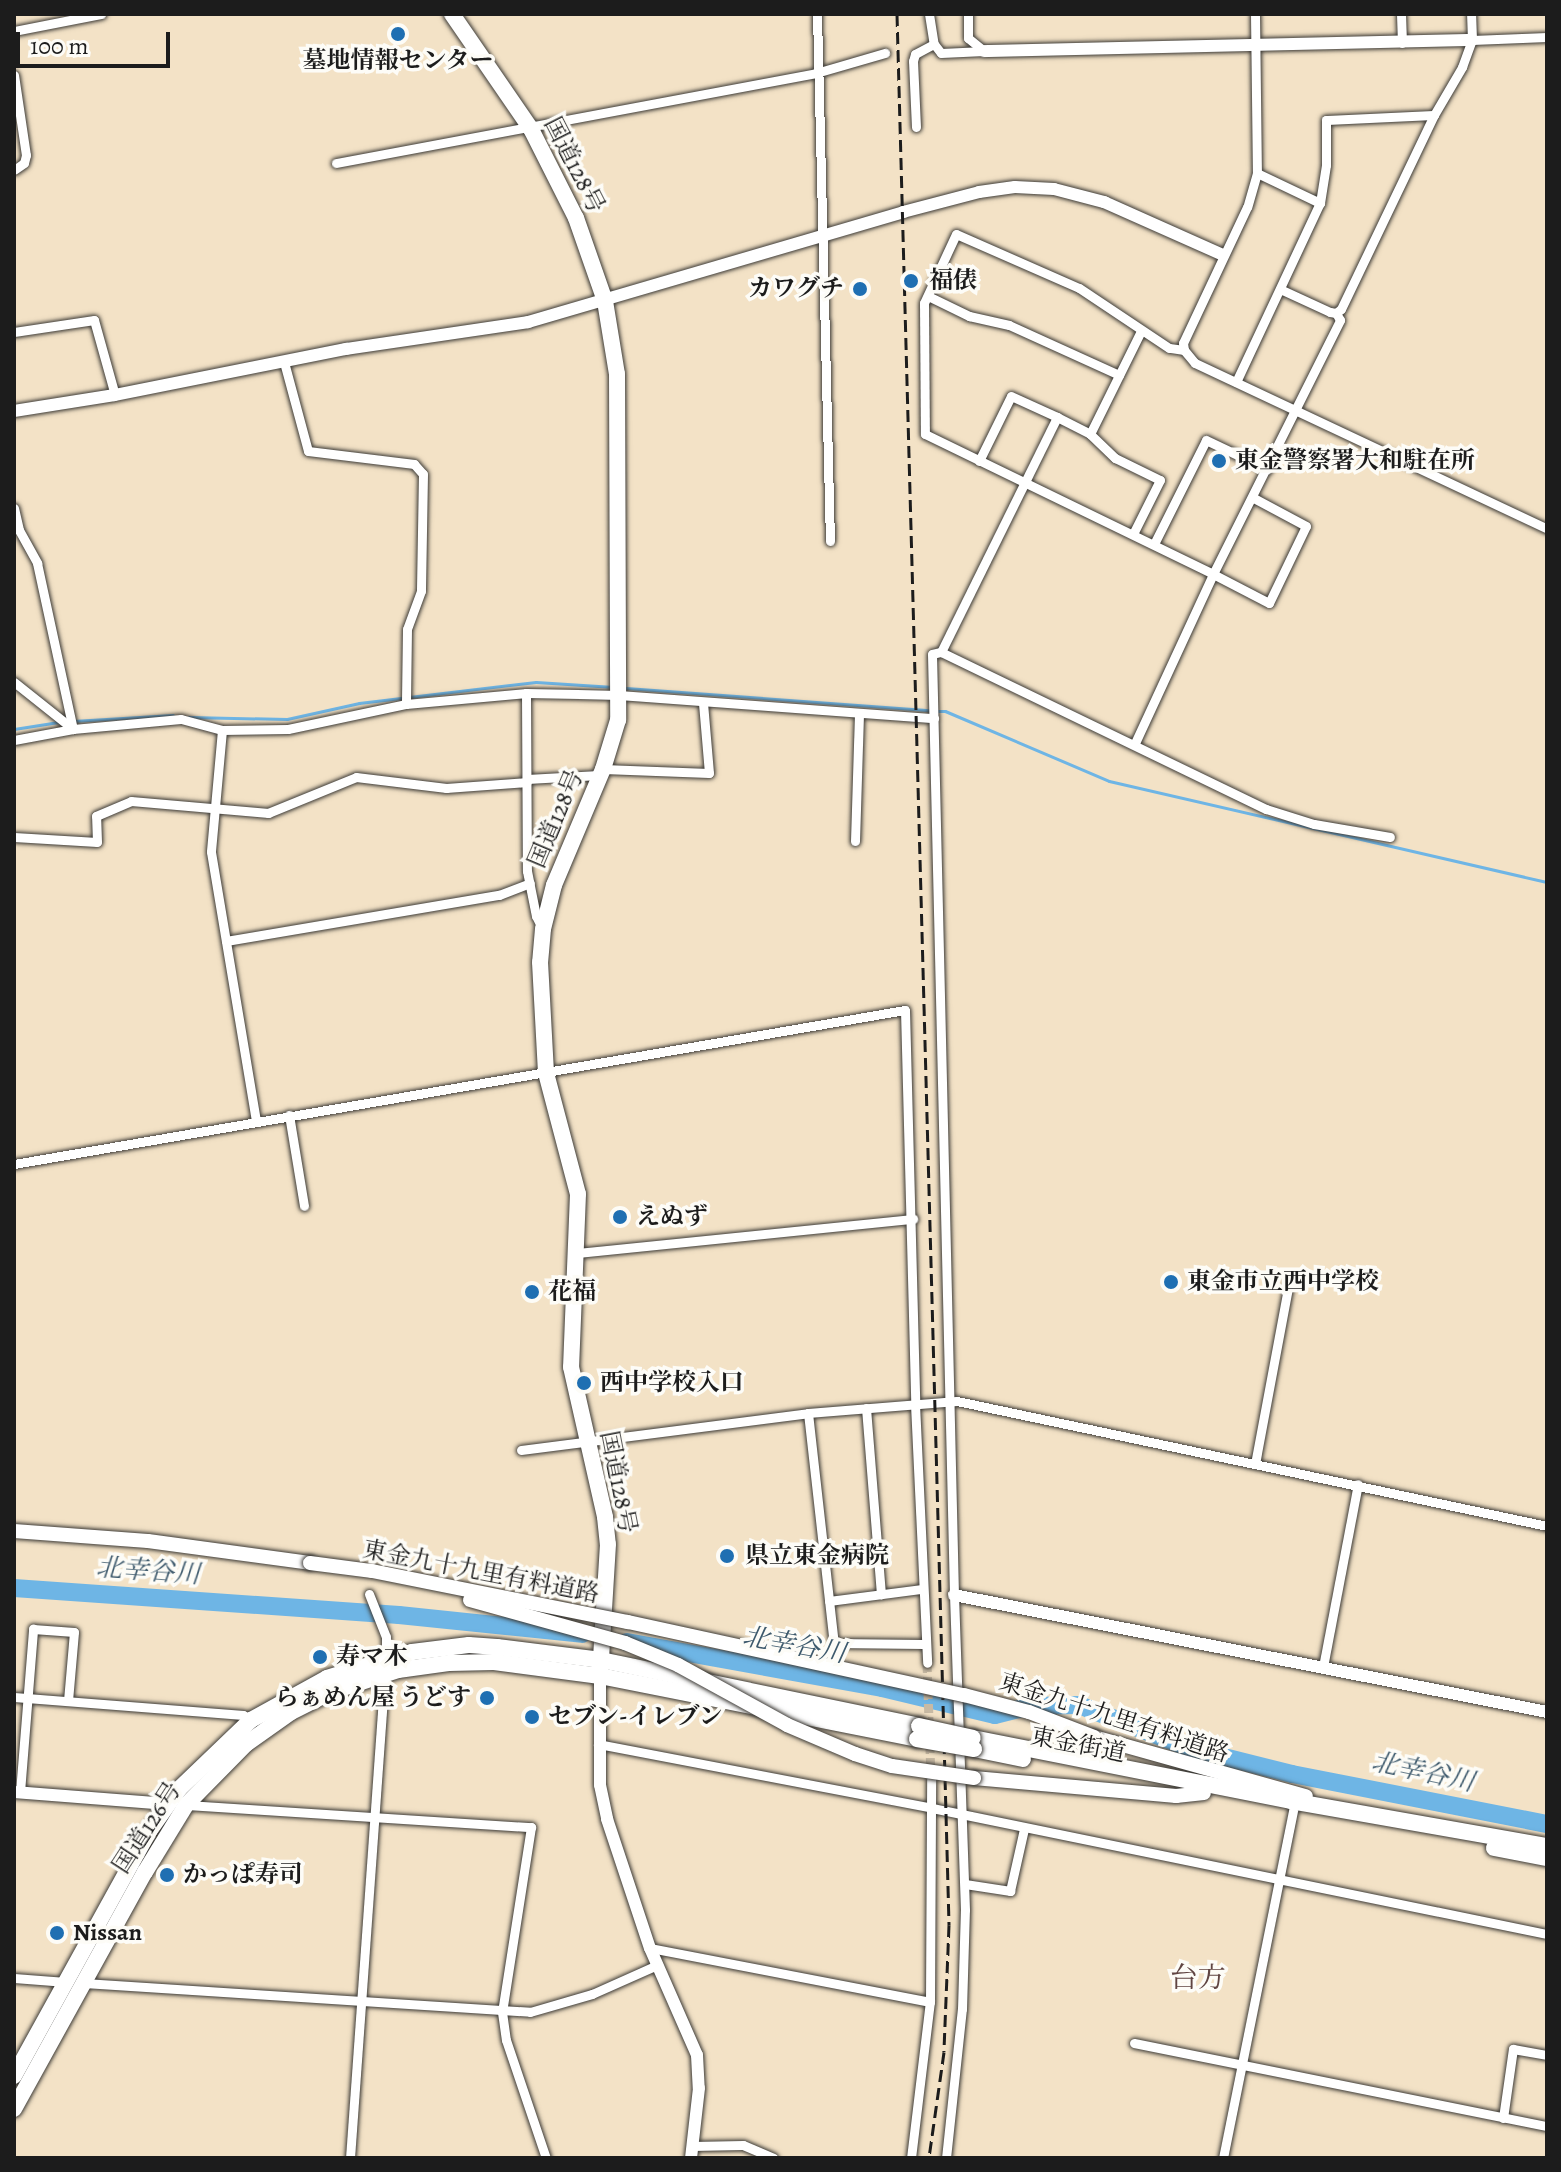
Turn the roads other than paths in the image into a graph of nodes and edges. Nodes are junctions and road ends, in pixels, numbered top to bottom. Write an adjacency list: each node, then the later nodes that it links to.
1 (101, 14): 9 (street)
2 (452, 14): 23 (highway, 国道128号)
3 (817, 14): 19 (street)
4 (929, 14): 14 (street)
5 (968, 14): 11 (street)
6 (1255, 14): 15 (street)
7 (1401, 14): 13 (street)
8 (1471, 14): 12 (street)
9 (14, 31)
10 (1547, 37): 12 (street)
11 (968, 38): 16 (street); 18 (street)
12 (1472, 40): 13 (street); 21 (street)
13 (1402, 43): 15 (street)
14 (934, 44): 18 (street); 22 (street)
15 (1255, 44): 16 (street); 26 (street)
16 (984, 51): 18 (street)
17 (885, 53): 19 (street)
18 (963, 54)
19 (816, 73): 23 (street); 28 (street)
20 (14, 75): 25 (street)
21 (1434, 115): 27 (street); 33 (street)
22 (916, 127)
23 (531, 129): 24 (street); 32 (highway, 国道128号)
24 (336, 163)
25 (14, 170)
26 (1257, 173): 27 (street); 29 (street)
27 (1320, 203): 30 (street)
28 (822, 235): 29 (street); 32 (street); 52 (street)
29 (1223, 255): 36 (street)
30 (1280, 289): 33 (street); 39 (street)
31 (928, 296): 34 (street); 38 (street); 45 (street)
32 (605, 301): 37 (street); 58 (highway, 国道128号)
33 (1336, 313): 42 (street)
34 (1141, 331): 36 (street); 38 (street)
35 (14, 332): 40 (street)
36 (1184, 350): 39 (street)
37 (284, 362): 40 (street); 60 (street)
38 (1119, 375): 44 (street)
39 (1236, 382): 42 (street)
40 (115, 395): 41 (street)
41 (14, 411)
42 (1295, 411): 46 (street); 50 (street)
43 (1057, 417): 44 (street); 45 (street); 47 (street)
44 (1090, 434): 51 (street)
45 (979, 461): 47 (street)
46 (1267, 469): 48 (street); 53 (street)
47 (1024, 482): 51 (street); 55 (street)
48 (1252, 497): 54 (street); 54 (street)
49 (14, 508): 63 (street)
50 (1547, 529)
51 (1133, 534): 53 (street)
52 (830, 541)
53 (1154, 544): 54 (street)
54 (1213, 574): 66 (street)
55 (941, 652): 62 (street); 66 (street)
56 (14, 682): 63 (street)
57 (526, 693): 58 (street); 60 (street); 68 (street)
58 (619, 695): 59 (street); 67 (highway, 国道128号)
59 (703, 703): 61 (street); 67 (street)
60 (406, 704): 64 (street)
61 (859, 713): 62 (street); 72 (street)
62 (934, 718): 84 (street)
63 (73, 729): 64 (street); 65 (street)
64 (222, 730): 69 (street)
65 (14, 740)
66 (1135, 743): 71 (street)
67 (601, 772): 68 (street); 74 (highway, 国道128号)
68 (527, 780): 69 (street); 73 (street)
69 (215, 806): 70 (street); 75 (street)
70 (14, 837)
71 (1390, 837)
72 (855, 841)
73 (530, 883): 74 (street); 75 (street)
74 (543, 929): 76 (highway, 国道128号)
75 (226, 941): 78 (street)
76 (546, 1073): 77 (street); 81 (street); 82 (highway, 国道128号)
77 (289, 1115): 78 (street); 80 (street)
78 (256, 1121): 79 (street)
79 (14, 1164)
80 (304, 1206)
81 (913, 1219): 82 (street); 85 (street)
82 (577, 1253): 88 (highway, 国道128号)
83 (1289, 1283): 90 (street)
84 (951, 1402): 85 (street); 90 (street); 98 (street)
85 (915, 1404): 86 (street); 95 (street)
86 (866, 1408): 87 (street); 97 (street)
87 (808, 1413): 88 (street); 99 (street)
88 (586, 1441): 89 (street); 104 (highway, 国道128号)
89 (521, 1450)
90 (1255, 1464): 91 (street)
91 (1358, 1484): 92 (street); 103 (street)
92 (1547, 1526)
93 (14, 1531): 94 (main road, 東金九十九里有料道路)
94 (310, 1563): 114 (main road, 東金九十九里有料道路, bridge); 121 (main road, 東金九十九里有料道路, bridge)
95 (922, 1589): 97 (street); 100 (street)
96 (369, 1594): 102 (street)
97 (881, 1594): 99 (street)
98 (954, 1595): 103 (street); 119 (street)
99 (829, 1601): 100 (street)
100 (924, 1644): 101 (street)
101 (927, 1663)
102 (385, 1665): 104 (highway, 国道126号); 109 (highway, 国道126号); 116 (highway, 国道126号); 120 (street)
103 (1323, 1667): 108 (street)
104 (600, 1668): 110 (street); 111 (highway, 東金街道, bridge)
105 (14, 1697): 106 (street)
106 (27, 1698): 107 (street); 107 (street); 113 (street)
107 (68, 1701): 109 (street)
108 (1547, 1712)
109 (251, 1720): 115 (highway, 国道126号)
110 (598, 1744): 117 (street); 128 (street)
111 (974, 1744): 114 (highway, 東金街道); 121 (highway, 東金街道)
112 (931, 1779): 117 (street)
113 (17, 1792): 115 (street)
114 (1204, 1793): 118 (highway, 東金街道)
115 (168, 1804): 116 (street); 131 (highway, 国道126号)
116 (186, 1805): 120 (street); 132 (highway, 国道126号)
117 (932, 1808): 119 (street); 134 (street)
118 (1293, 1810): 124 (highway, 東金街道); 125 (street)
119 (963, 1816): 122 (street); 126 (street)
120 (375, 1817): 133 (street); 135 (street)
121 (1433, 1827): 123 (highway, 東金街道)
122 (1024, 1829): 125 (street); 126 (street)
123 (1547, 1846)
124 (1547, 1858)
125 (1280, 1880): 127 (street); 138 (street)
126 (965, 1884): 148 (street)
127 (1547, 1934)
128 (650, 1948): 129 (street); 134 (street)
129 (657, 1965): 135 (street); 143 (street)
130 (14, 1978): 131 (street)
131 (66, 1982): 139 (highway, 国道126号)
132 (84, 1983): 133 (street); 140 (highway, 国道126号)
133 (363, 2000): 135 (street); 144 (street)
134 (930, 2002): 147 (street)
135 (502, 2012): 145 (street)
136 (1134, 2043): 138 (street)
137 (1547, 2055): 141 (street)
138 (1242, 2065): 141 (street); 149 (street)
139 (14, 2076)
140 (14, 2109)
141 (1503, 2118): 142 (street)
142 (1547, 2126)
143 (692, 2152): 146 (street)
144 (350, 2158)
145 (546, 2158)
146 (773, 2158)
147 (911, 2158)
148 (946, 2158)
149 (1223, 2158)

